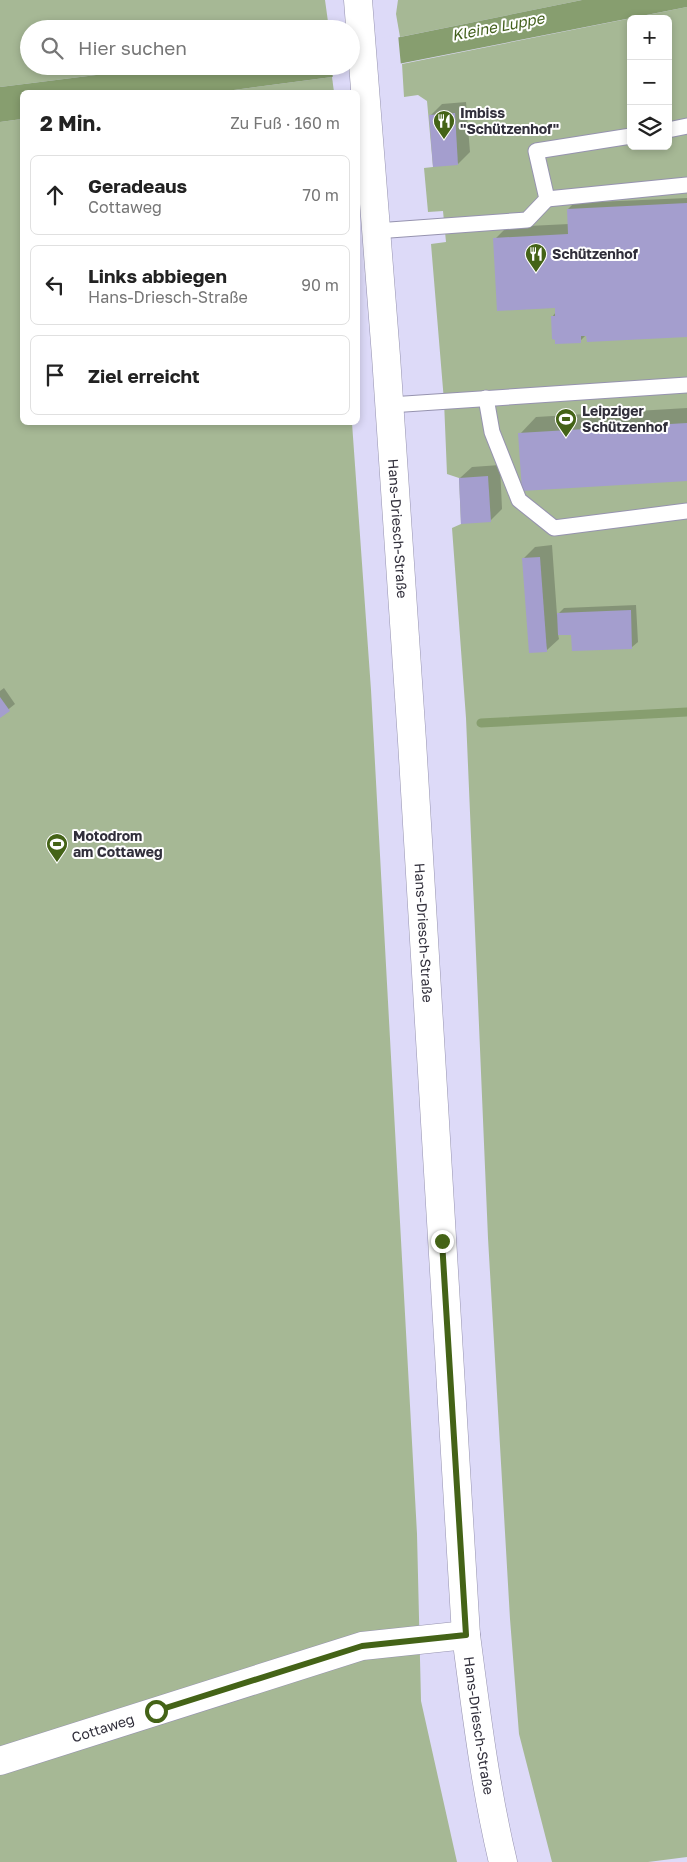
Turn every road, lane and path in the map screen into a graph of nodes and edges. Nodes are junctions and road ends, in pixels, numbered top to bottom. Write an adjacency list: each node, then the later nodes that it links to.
1 (360, 25): 7 (main road, Hans-Driesch-Straße)
2 (687, 126): 3 (lane)
3 (672, 129)
4 (627, 137): 6 (lane)
5 (687, 186): 6 (lane)
6 (547, 199): 7 (lane)
7 (376, 231): 10 (main road, Hans-Driesch-Straße)
8 (687, 385): 9 (lane)
9 (486, 398): 10 (lane); 11 (lane)
10 (390, 405): 12 (main road, Hans-Driesch-Straße)
11 (687, 511)
12 (466, 1635): 13 (main road, Cottaweg); 14 (main road, Hans-Driesch-Straße)
13 (0, 1761)
14 (503, 1862)

